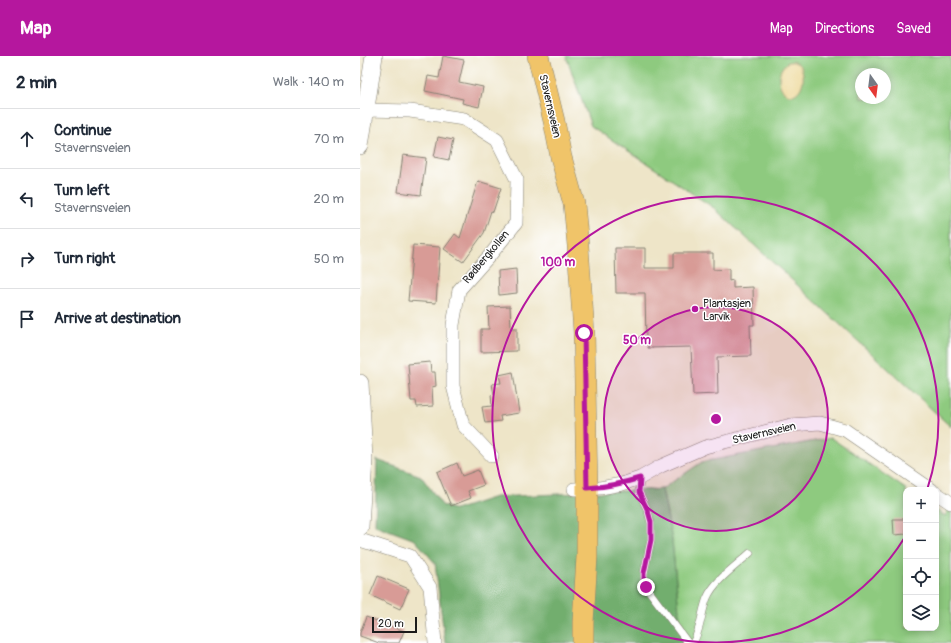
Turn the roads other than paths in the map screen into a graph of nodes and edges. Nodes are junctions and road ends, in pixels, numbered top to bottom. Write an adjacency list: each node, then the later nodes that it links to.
1 (374, 56): 3 (street)
2 (538, 56): 9 (main road, Stavernsveien)
3 (366, 110): 4 (street); 6 (street, Rødbergkollen)
4 (360, 146)
5 (360, 383): 12 (street)
6 (492, 456)
7 (640, 478): 8 (street, Stavernsveien); 9 (street, Stavernsveien); 17 (lane)
8 (928, 487)
9 (580, 488): 16 (main road, Stavernsveien)
10 (939, 495): 11 (street)
11 (951, 503)
12 (360, 527)
13 (360, 540): 15 (street)
14 (750, 553): 18 (lane)
15 (435, 643)
16 (583, 643)
17 (688, 643)
18 (693, 643)

